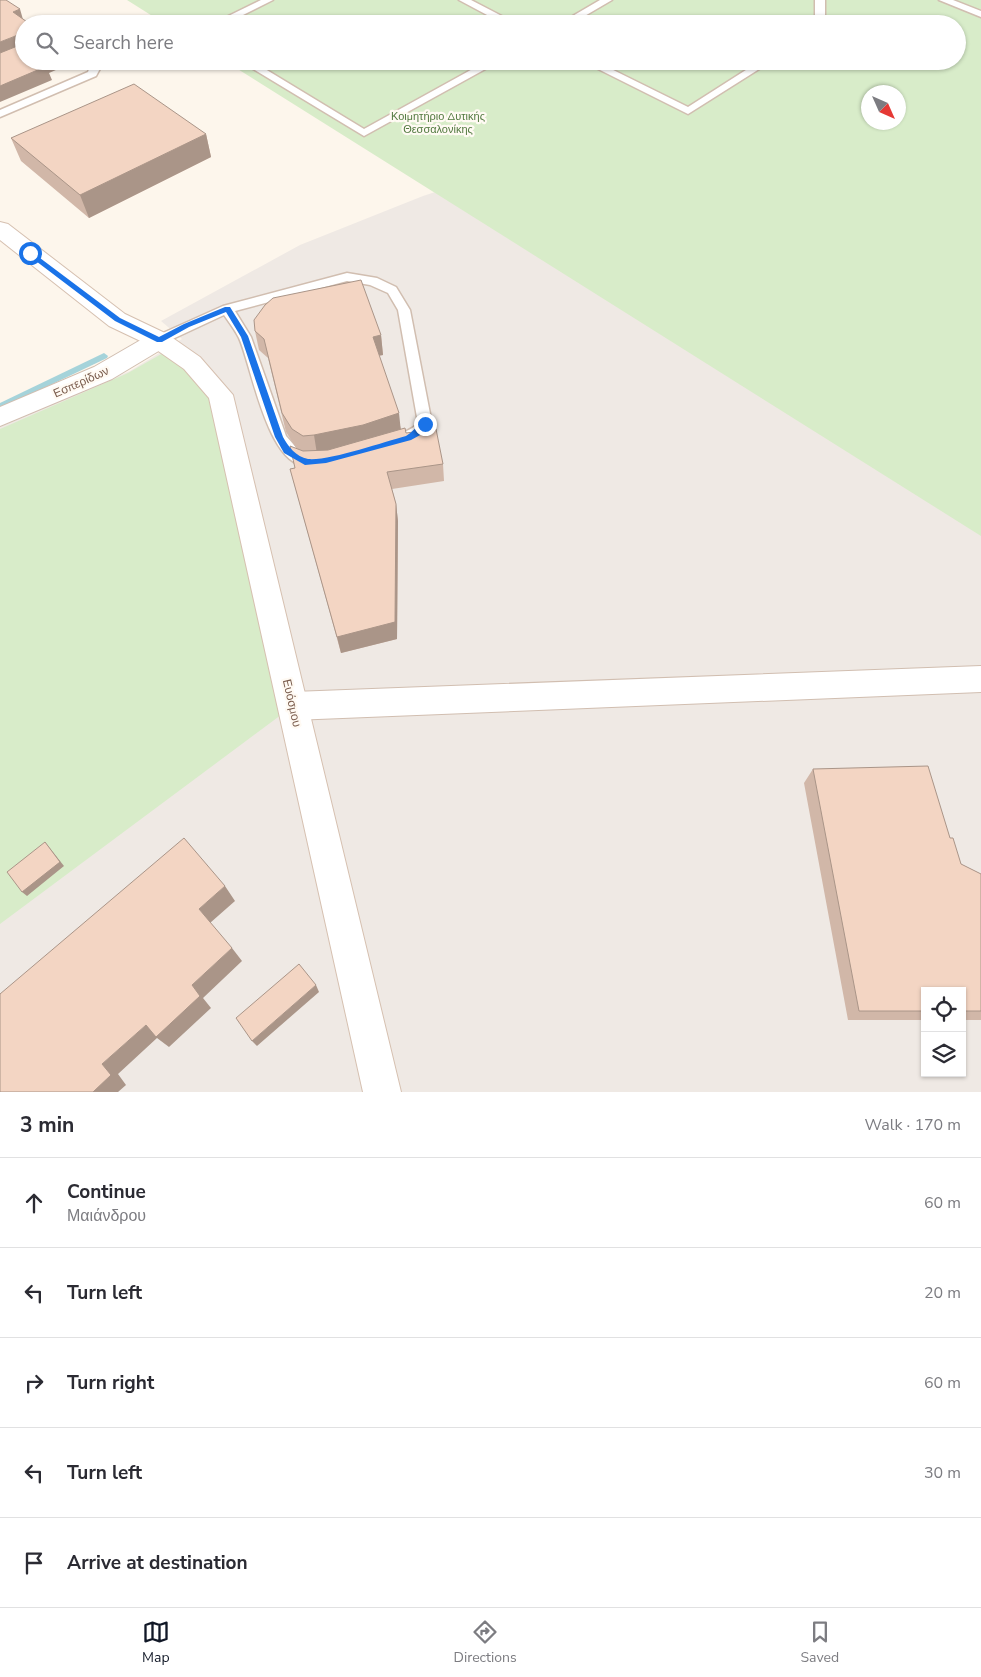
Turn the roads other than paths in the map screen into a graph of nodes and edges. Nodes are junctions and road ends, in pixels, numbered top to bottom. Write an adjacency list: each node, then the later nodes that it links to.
1 (268, 0): 8 (lane)
2 (464, 0): 9 (lane)
3 (607, 0): 10 (lane)
4 (820, 0): 11 (lane)
5 (944, 0): 6 (lane)
6 (960, 2): 7 (lane)
7 (981, 14)
8 (236, 15)
9 (494, 15)
10 (580, 15)
11 (820, 15)
12 (94, 70): 17 (lane)
13 (260, 70): 14 (lane)
14 (479, 70)
15 (605, 70): 16 (lane)
16 (753, 70)
17 (0, 114)
18 (0, 229): 20 (main road, Ευόσμου)
19 (227, 309): 20 (lane); 22 (lane); 23 (lane)
20 (159, 340): 21 (main road, Εσπερίδων); 25 (main road, Ευόσμου)
21 (0, 417)
22 (390, 443)
23 (326, 460)
24 (981, 679): 25 (main road)
25 (293, 706): 26 (main road, Ευόσμου)
26 (382, 1092)

